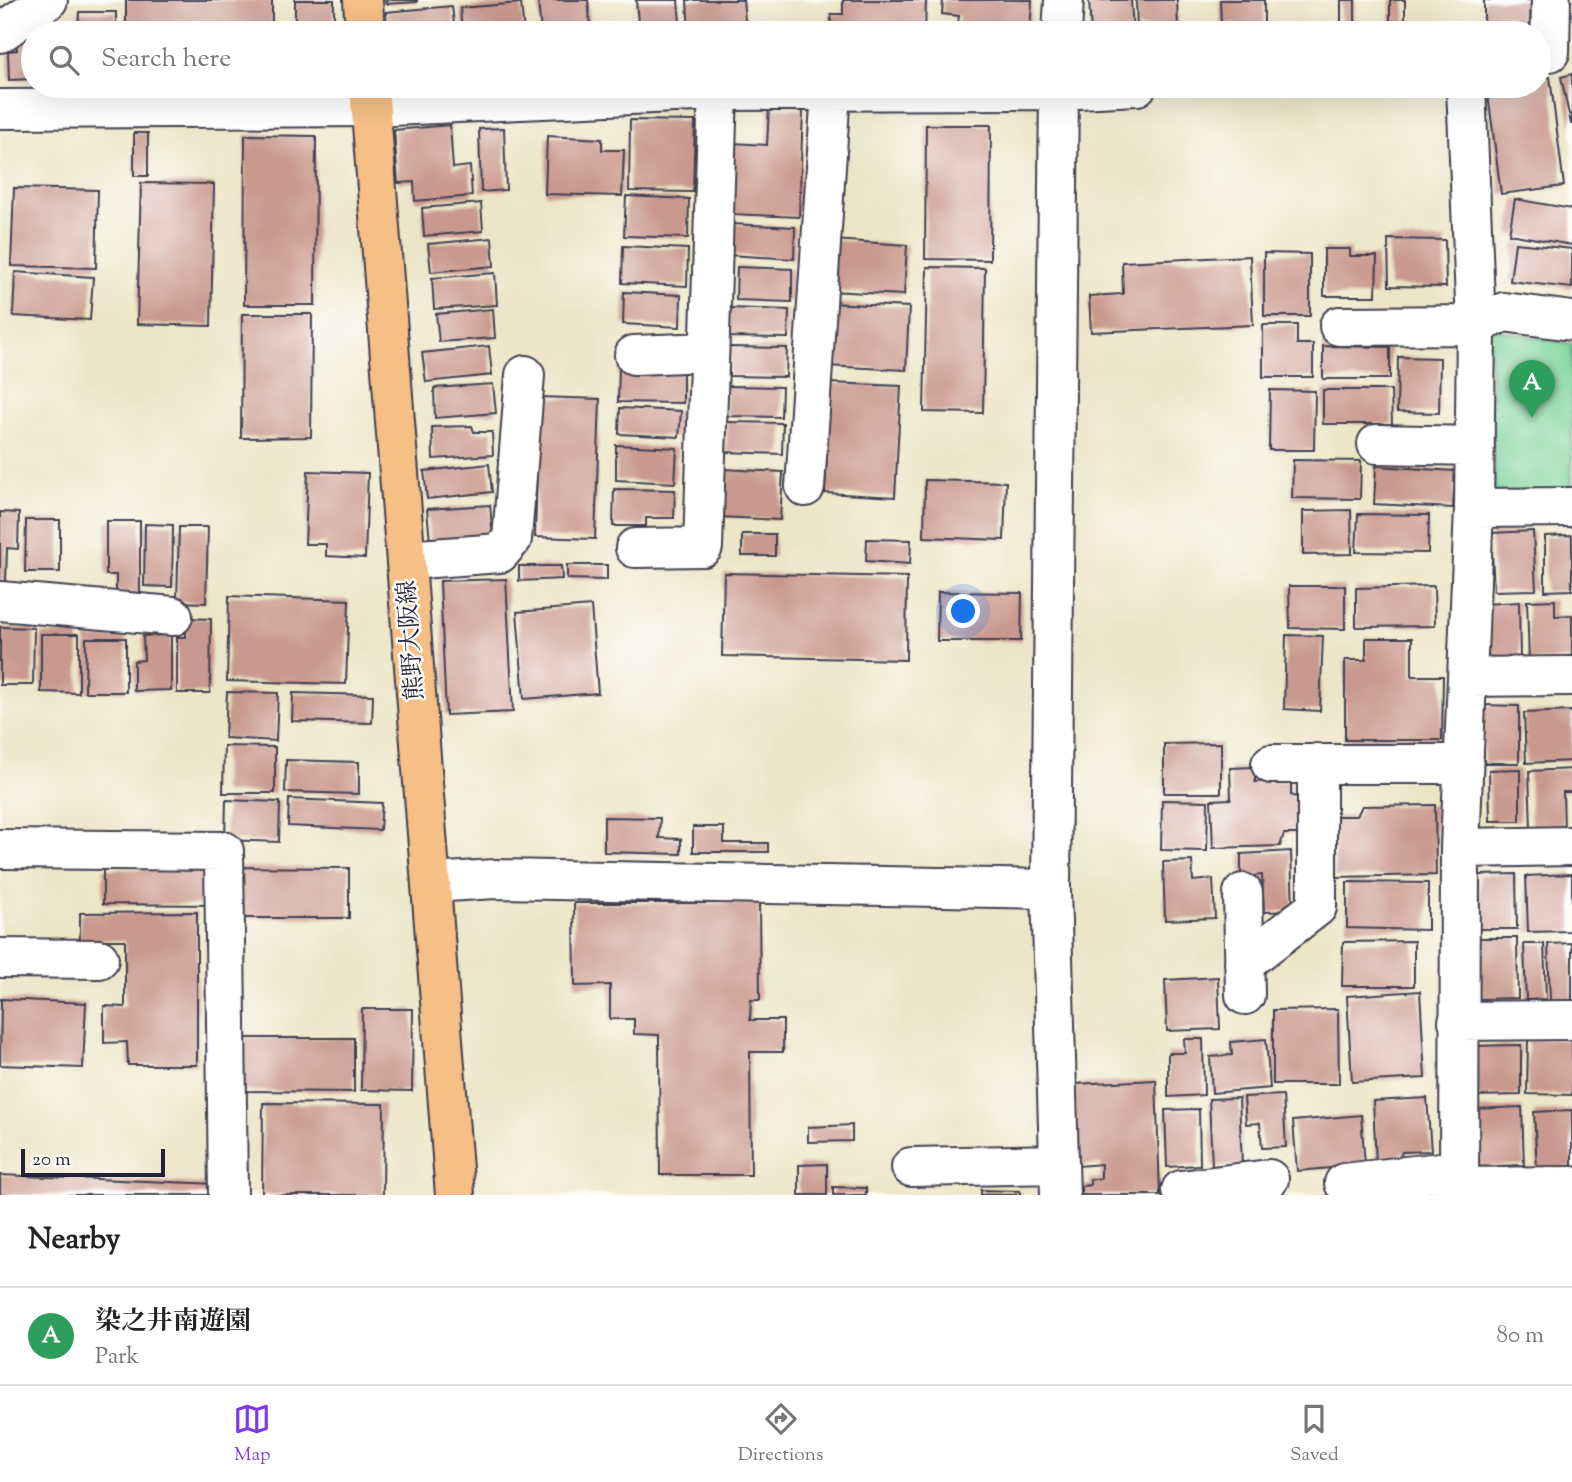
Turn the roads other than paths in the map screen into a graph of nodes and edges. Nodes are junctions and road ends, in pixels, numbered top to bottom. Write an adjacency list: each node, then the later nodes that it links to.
1 (48, 0): 7 (street)
2 (363, 0): 5 (main road)
3 (1064, 0): 6 (street)
4 (1551, 0): 8 (street)
5 (364, 21)
6 (1063, 21)
7 (0, 33)
8 (1554, 52)
9 (313, 98): 15 (street)
10 (370, 98): 28 (main road, 熊野大阪線)
11 (718, 98): 19 (street)
12 (831, 98): 24 (street)
13 (1059, 98): 40 (street)
14 (1467, 98): 17 (street)
15 (0, 109)
16 (1572, 321): 17 (street)
17 (1476, 325): 18 (street); 23 (street)
18 (1339, 326)
19 (709, 352): 20 (street); 27 (street)
20 (634, 355)
21 (524, 375): 28 (street)
22 (1377, 444): 23 (street)
23 (1475, 446): 26 (street)
24 (805, 487)
25 (1572, 507): 26 (street)
26 (1474, 508): 32 (street)
27 (635, 548)
28 (406, 560): 39 (main road, 熊野大阪線)
29 (0, 601): 30 (street)
30 (173, 616)
31 (1572, 676): 32 (street)
32 (1467, 677): 35 (street)
33 (1317, 763): 34 (street); 35 (street); 41 (street)
34 (1271, 764)
35 (1463, 764): 37 (street)
36 (1572, 845): 37 (street)
37 (1460, 848): 45 (street)
38 (0, 849): 54 (street)
39 (431, 883): 40 (street); 55 (main road, 熊野大阪線)
40 (1051, 889): 48 (street)
41 (1243, 893)
42 (0, 958): 43 (street)
43 (99, 959)
44 (1572, 1020): 45 (street)
45 (1458, 1021): 50 (street)
46 (911, 1167): 48 (street)
47 (1269, 1179): 52 (street)
48 (1059, 1180)
49 (1344, 1183): 50 (street)
50 (1459, 1184): 51 (street)
51 (1572, 1186)
52 (1230, 1189): 53 (street)
53 (1181, 1190)
54 (228, 1195)
55 (455, 1195)

